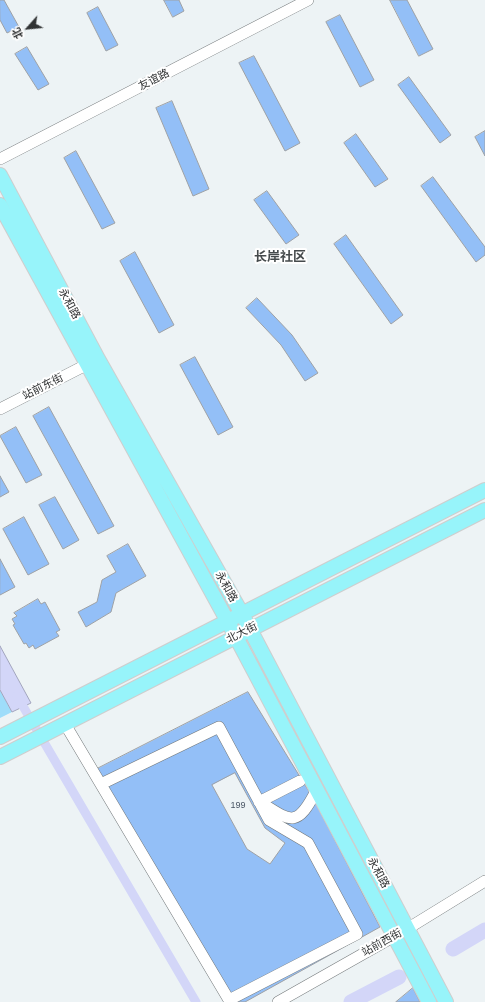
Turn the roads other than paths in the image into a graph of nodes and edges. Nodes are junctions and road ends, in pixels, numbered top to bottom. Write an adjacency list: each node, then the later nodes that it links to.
1 (308, 0): 2 (street, 友谊路)
2 (0, 159)
3 (0, 175): 9 (main road, 永和路)
4 (0, 205): 5 (main road, 永和路)
5 (86, 365): 6 (street, 站前东街); 10 (main road, 永和路)
6 (0, 409)
7 (485, 490): 9 (main road, 北大街)
8 (485, 510): 11 (main road, 北大街)
9 (242, 614): 10 (main road, 北大街); 11 (main road, 永和路)
10 (228, 622): 12 (main road, 永和路); 14 (main road, 北大街)
11 (249, 629): 12 (main road, 北大街); 21 (main road, 永和路)
12 (235, 637): 13 (main road, 北大街); 18 (main road, 永和路)
13 (65, 724): 15 (main road, 北大街); 17 (street)
14 (0, 737)
15 (0, 757)
16 (300, 781): 19 (street)
17 (101, 784): 19 (street); 19 (street)
18 (316, 791): 19 (street); 22 (main road, 永和路)
19 (259, 802)
20 (485, 881): 21 (street, 站前西街)
21 (407, 929): 22 (street, 站前西街); 25 (main road, 永和路)
22 (394, 936): 23 (street, 站前西街); 24 (main road, 永和路)
23 (278, 1002)
24 (429, 1002)
25 (446, 1002)

